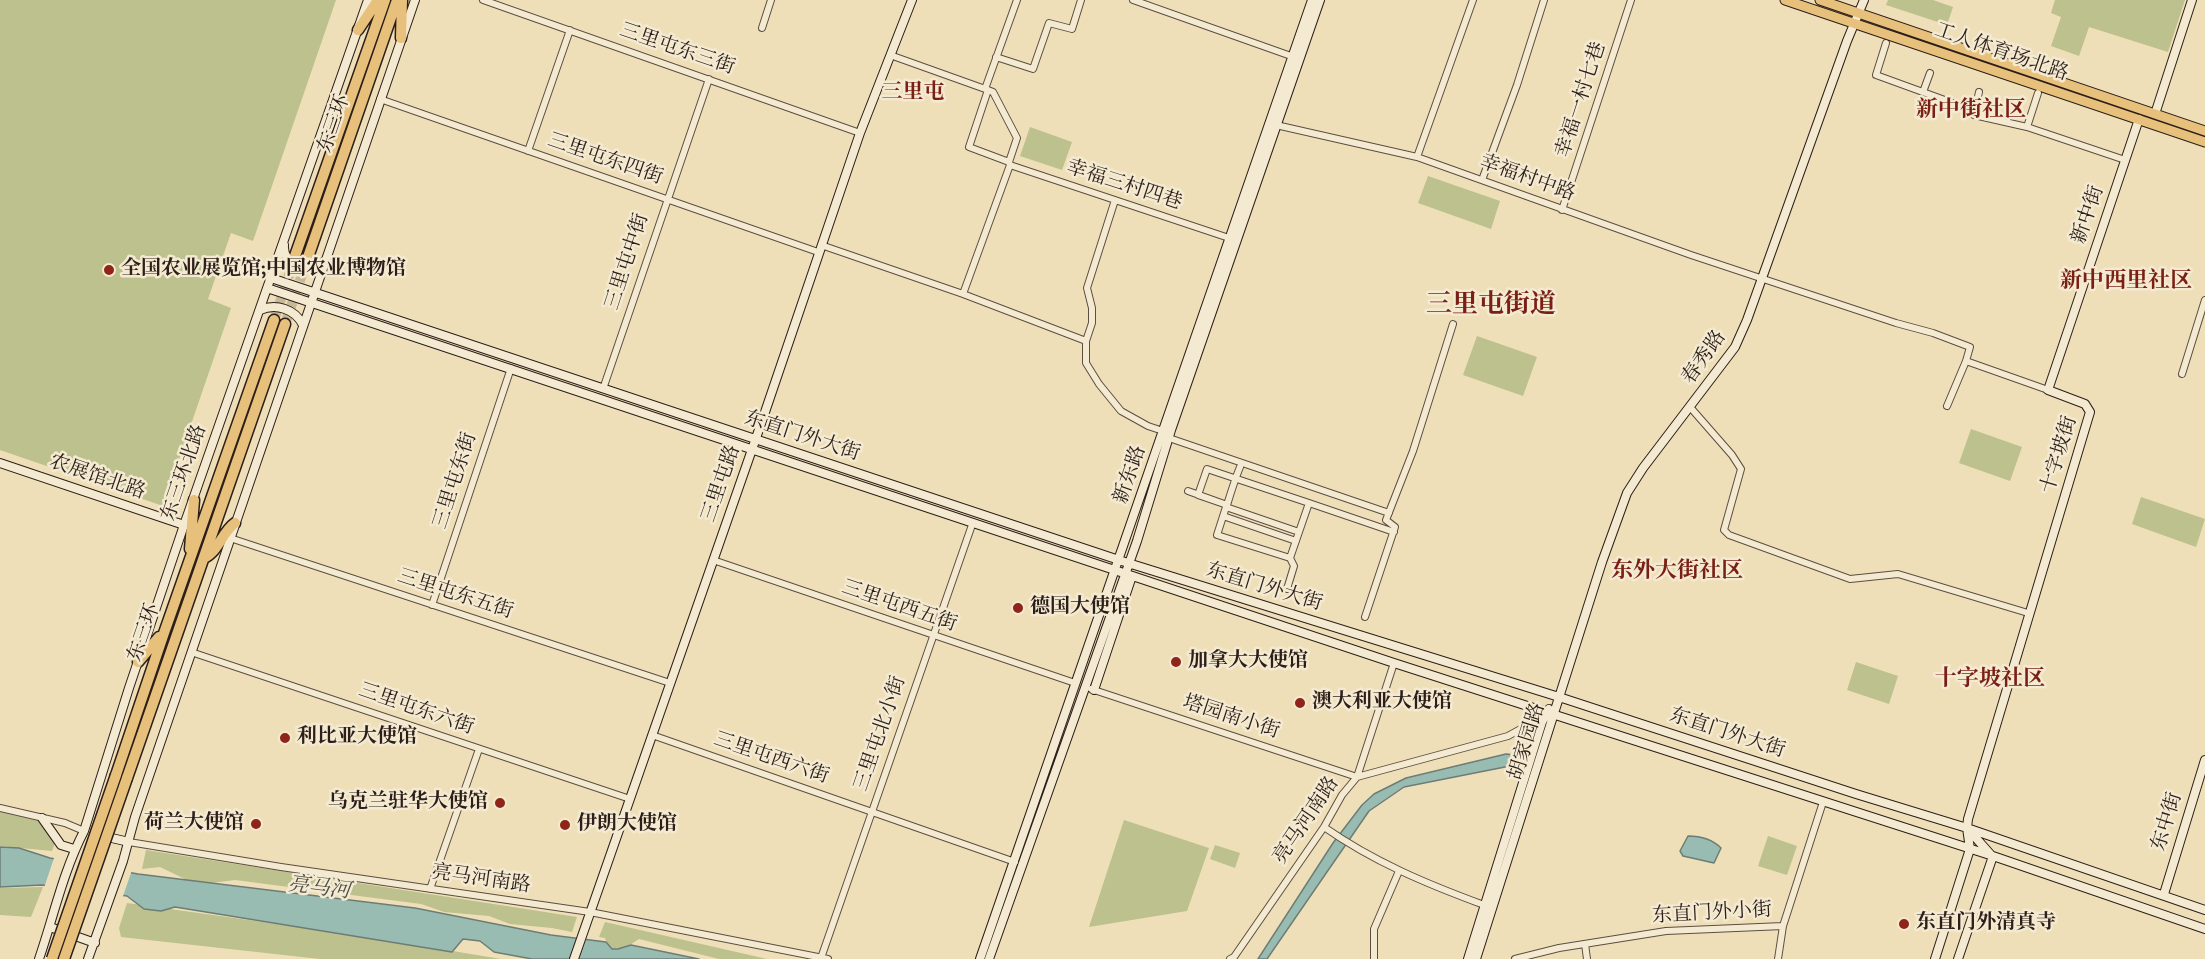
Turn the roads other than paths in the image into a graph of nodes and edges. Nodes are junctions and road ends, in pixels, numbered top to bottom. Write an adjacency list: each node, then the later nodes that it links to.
1 (368, 0): 26 (main road, 东三环北路)
2 (378, 0): 26 (highway)
3 (385, 0): 59 (highway, 东三环)
4 (397, 0): 61 (highway, 东三环)
5 (402, 0): 28 (highway)
6 (415, 0): 28 (main road)
7 (483, 0): 27 (street, 三里屯东三街)
8 (771, 0): 25 (street)
9 (912, 0): 30 (main road, 三里屯路)
10 (1017, 0): 32 (street)
11 (1081, 0): 32 (street)
12 (1133, 0): 22 (street)
13 (1312, 0): 31 (main road, 新东路)
14 (1320, 0): 43 (main road, 新东路)
15 (1473, 0): 49 (street)
16 (1544, 0): 52 (street)
17 (1631, 0): 55 (street, 幸福一村七巷)
18 (1785, 0): 24 (main road, 工人体育场北路)
19 (1820, 0): 23 (main road, 工人体育场北路)
20 (1864, 0): 23 (main road, 春秀路)
21 (2192, 0): 40 (main road)
22 (1142, 2): 31 (street)
23 (1859, 14): 24 (main road, 春秀路); 40 (main road, 工人体育场北路)
24 (1854, 24): 42 (main road, 工人体育场北路); 63 (main road, 春秀路)
25 (762, 27)
26 (358, 30): 57 (main road, 东三环北路)
27 (570, 30): 34 (street, 三里屯东三街); 48 (street)
28 (401, 38): 39 (main road)
29 (1886, 43): 36 (street)
30 (890, 55): 35 (street); 46 (main road, 三里屯路)
31 (1291, 56): 56 (main road, 新东路)
32 (996, 57): 35 (street)
33 (1930, 73): 36 (street)
34 (709, 79): 46 (street, 三里屯东三街); 53 (street, 三里屯中街)
35 (986, 89): 51 (street); 51 (street, 幸福三村四巷)
36 (1923, 92): 41 (street)
37 (1979, 92): 41 (street)
38 (2038, 93): 44 (street)
39 (380, 99): 48 (street, 三里屯东四街); 60 (main road)
40 (2155, 114): 45 (main road, 工人体育场北路)
41 (1974, 115): 44 (street)
42 (2139, 119): 47 (main road, 工人体育场北路); 50 (main road, 新中街)
43 (1276, 125): 49 (street, 幸福村中路); 80 (main road, 新东路)
44 (2026, 127): 50 (street)
45 (2205, 131)
46 (860, 133): 58 (main road, 三里屯路)
47 (2205, 142)
48 (528, 151): 53 (street, 三里屯东四街)
49 (1417, 157): 52 (street, 幸福村中路)
50 (2125, 160): 77 (main road, 新中街)
51 (1009, 164): 54 (street, 幸福三村四巷); 66 (street)
52 (1482, 180): 55 (street, 幸福村中路)
53 (667, 199): 58 (street, 三里屯东四街); 76 (street, 三里屯中街)
54 (1115, 200): 56 (street, 幸福三村四巷); 72 (street)
55 (1562, 210): 63 (street, 幸福村中路)
56 (1228, 238): 80 (main road, 新东路)
57 (284, 242): 60 (main road); 62 (main road, 东三环北路)
58 (819, 249): 66 (street, 三里屯东四街); 81 (main road, 三里屯路)
59 (296, 256)
60 (326, 258): 65 (main road)
61 (307, 260)
62 (271, 278): 64 (main road, 东三环北路); 65 (main road, 东直门外大街)
63 (1762, 279): 73 (street); 79 (main road, 春秀路)
64 (267, 288): 68 (main road, 东直门外大街); 69 (main road, 东三环北路)
65 (314, 293): 68 (main road); 76 (main road, 东直门外大街)
66 (963, 294): 72 (street, 三里屯东四街)
67 (2205, 300): 75 (street)
68 (310, 303): 71 (main road); 74 (main road, 东直门外大街)
69 (260, 310): 71 (main road); 87 (main road, 东三环北路)
70 (1453, 324): 90 (street)
71 (303, 325): 93 (main road)
72 (1086, 341): 80 (street)
73 (1966, 361): 77 (street, 十字坡街); 78 (street)
74 (511, 368): 82 (main road, 东直门外大街); 108 (street, 三里屯东街)
75 (2182, 374)
76 (603, 389): 81 (main road, 东直门外大街)
77 (2048, 390): 109 (main road, 十字坡街)
78 (1947, 406)
79 (1690, 408): 109 (street); 119 (main road, 春秀路)
80 (1166, 434): 90 (street); 101 (main road, 新东路); 103 (main road, 新东路)
81 (755, 438): 82 (main road, 三里屯路); 101 (main road, 东直门外大街)
82 (752, 448): 92 (main road, 东直门外大街); 102 (main road, 三里屯路)
83 (0, 462): 94 (main road, 农展馆北路)
84 (1240, 467): 85 (street)
85 (1236, 478): 88 (street); 89 (street); 89 (street)
86 (1188, 491): 89 (street)
87 (194, 500): 94 (main road, 东三环北路); 104 (highway)
88 (1309, 503): 95 (street); 96 (street)
89 (1226, 506): 91 (street); 95 (street)
90 (1389, 513): 96 (street)
91 (1223, 516): 98 (street); 100 (street)
92 (973, 522): 105 (main road, 东直门外大街); 112 (street, 三里屯北小街)
93 (235, 523): 97 (main road); 99 (highway)
94 (184, 525): 114 (main road, 东三环北路)
95 (1299, 532): 98 (street)
96 (1394, 532): 110 (street)
97 (230, 538): 108 (street, 三里屯东五街); 113 (main road)
98 (1296, 541): 100 (street)
99 (204, 558): 104 (highway, 东三环); 124 (highway, 东三环)
100 (1290, 558): 107 (street)
101 (1118, 559): 103 (main road, 东直门外大街); 105 (main road, 新东路)
102 (713, 560): 112 (street, 三里屯西五街); 116 (main road, 三里屯路)
103 (1128, 563): 106 (main road); 119 (main road, 东直门外大街)
104 (189, 564): 111 (highway, 东三环)
105 (1115, 570): 106 (main road, 东直门外大街); 117 (main road, 新东路)
106 (1128, 574): 115 (main road, 东直门外大街); 118 (main road)
107 (1287, 589)
108 (432, 605): 116 (street, 三里屯东五街)
109 (2028, 613): 132 (main road, 十字坡街)
110 (1365, 617)
111 (164, 633): 114 (highway); 124 (highway, 东三环)
112 (933, 636): 117 (street, 三里屯西五街); 129 (street, 三里屯北小街)
113 (191, 652): 122 (street, 三里屯东六街); 134 (main road)
114 (138, 662): 133 (main road, 东三环北路)
115 (1395, 663): 120 (main road, 东直门外大街); 125 (street)
116 (670, 683): 121 (main road, 三里屯路)
117 (1075, 683): 138 (main road, 新东路)
118 (1089, 688): 125 (street, 塔园南小街); 158 (main road)
119 (1559, 697): 120 (main road, 胡家园路); 132 (main road, 东直门外大街)
120 (1550, 713): 125 (street, 亮马河南路); 127 (main road, 东直门外大街); 142 (main road, 胡家园路); 162 (main road, 胡家园路)
121 (652, 735): 126 (main road, 三里屯路); 129 (street, 三里屯西六街)
122 (479, 749): 126 (street, 三里屯东六街); 140 (street)
123 (2205, 759): 141 (main road, 东中街)
124 (121, 776): 153 (highway, 东三环, bridge); 154 (highway, 东三环, bridge)
125 (1357, 777): 131 (street, 亮马河南路)
126 (630, 799): 144 (main road, 三里屯路)
127 (1823, 801): 135 (main road, 东直门外大街); 145 (street, 东直门外小街)
128 (0, 808): 130 (street)
129 (871, 812): 138 (street, 三里屯西六街); 151 (street, 三里屯北小街)
130 (42, 818): 133 (street); 136 (main road)
131 (1324, 826): 139 (street); 159 (street, 亮马河南路)
132 (1967, 828): 135 (main road); 137 (main road); 141 (main road, 东直门外大街)
133 (84, 831): 134 (main road); 136 (main road, 东三环北路)
134 (129, 842): 140 (street, 亮马河南路); 149 (main road)
135 (1970, 849): 137 (main road, 东直门外大街); 166 (main road)
136 (73, 851): 146 (main road, 东三环北路)
137 (1992, 856): 147 (main road); 167 (main road)
138 (1015, 862): 157 (main road, 新东路)
139 (1399, 871): 142 (street); 160 (street)
140 (430, 890): 144 (street, 亮马河南路)
141 (2164, 894): 143 (main road, 东直门外大街)
142 (1484, 905): 161 (main road, 胡家园路)
143 (2205, 910)
144 (590, 912): 151 (street, 亮马河南路); 156 (main road, 三里屯路)
145 (1783, 926): 150 (street, 东直门外小街); 165 (street)
146 (50, 927): 148 (main road, 东三环北路); 149 (main road)
147 (2205, 929)
148 (45, 941): 152 (main road, 东三环北路); 153 (main road)
149 (95, 943): 155 (main road)
150 (1585, 944): 163 (street, 东直门外小街); 164 (street)
151 (824, 958)
152 (39, 959)
153 (50, 959)
154 (64, 959)
155 (88, 959)
156 (574, 959)
157 (980, 959)
158 (989, 959)
159 (1230, 959)
160 (1374, 959)
161 (1468, 959)
162 (1476, 959)
163 (1515, 959)
164 (1587, 959)
165 (1778, 959)
166 (1935, 959)
167 (1958, 959)

